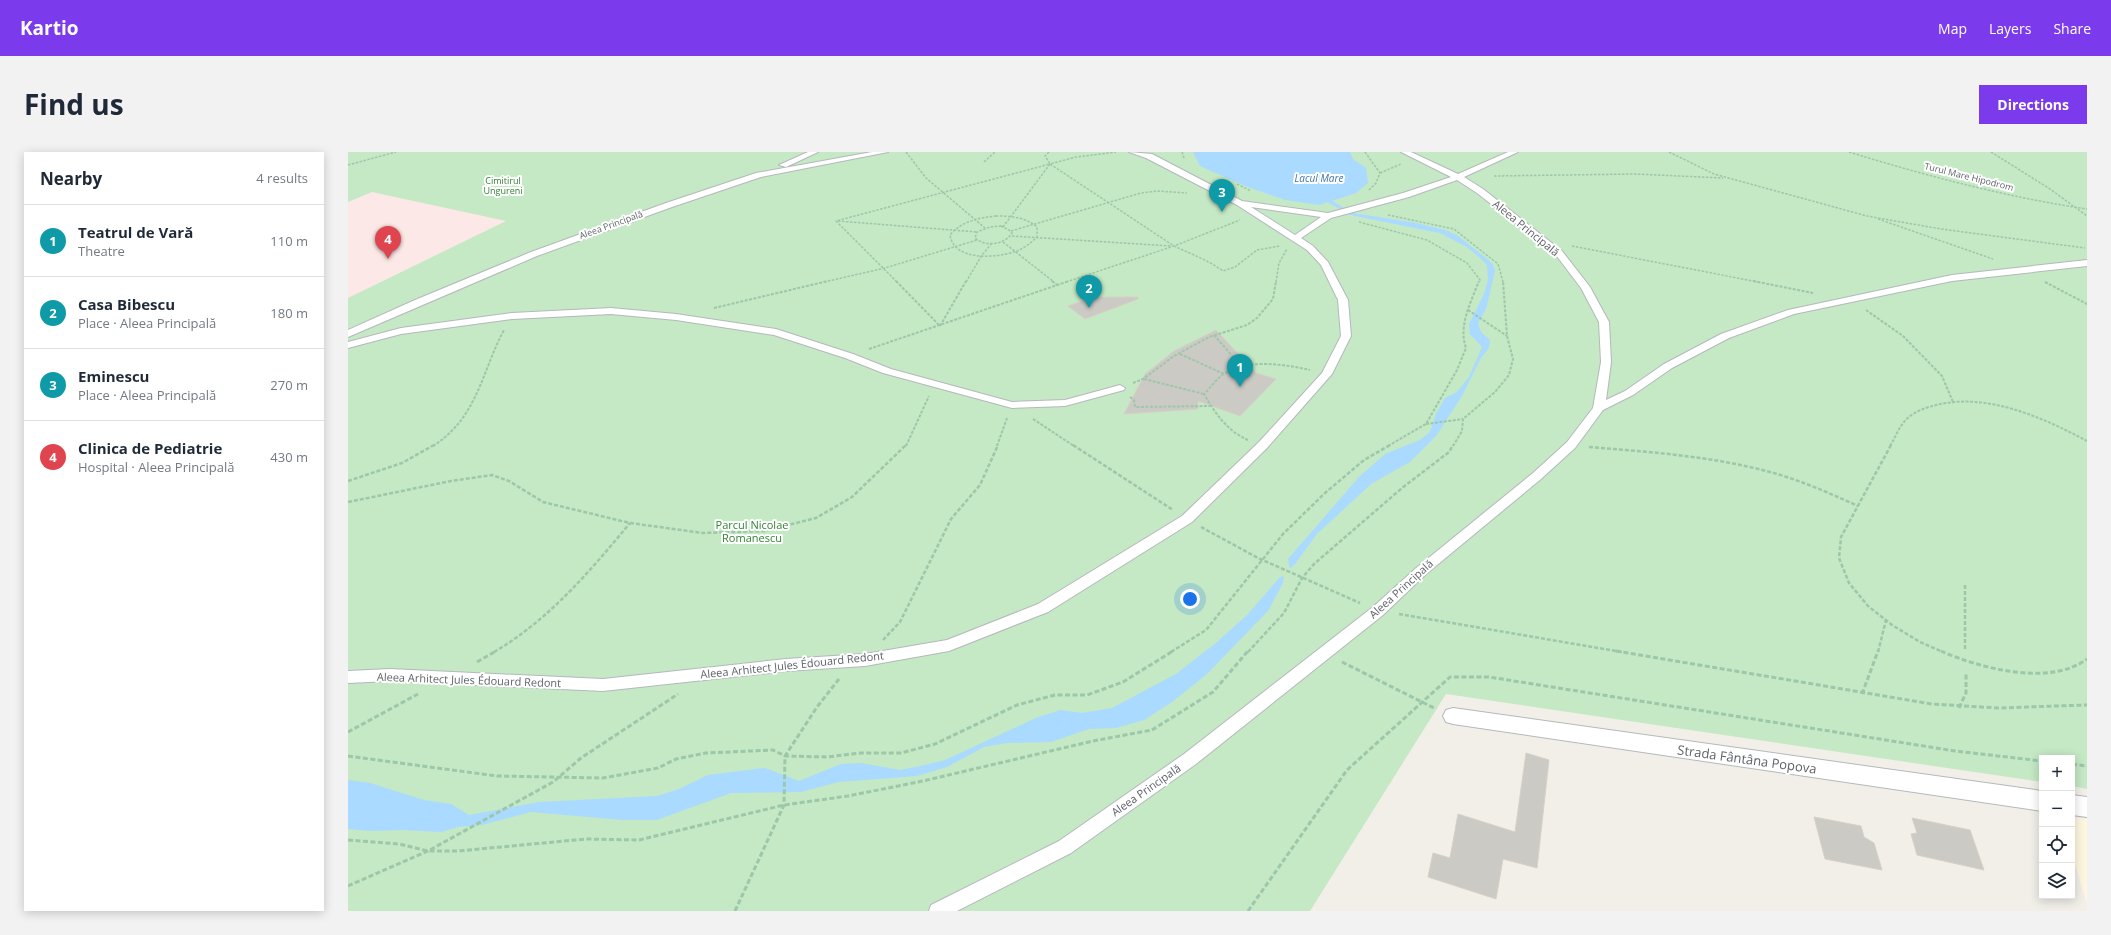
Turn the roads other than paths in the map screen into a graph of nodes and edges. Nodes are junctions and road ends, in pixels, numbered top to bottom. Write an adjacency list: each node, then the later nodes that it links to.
1 (814, 152): 7 (street)
2 (884, 152): 7 (street, Aleea Principală)
3 (1133, 152): 6 (street)
4 (1405, 152): 8 (street)
5 (1514, 152): 8 (street)
6 (1149, 154): 9 (street)
7 (759, 175): 13 (street, Aleea Principală)
8 (1458, 177): 10 (street); 16 (street, Aleea Principală)
9 (1240, 202): 10 (street); 11 (street)
10 (1328, 216): 11 (street)
11 (1296, 238): 17 (street, Aleea Arhitect Jules Édouard Redont)
12 (2087, 263): 16 (street)
13 (348, 334)
14 (348, 345): 15 (street)
15 (1120, 388)
16 (1599, 408): 22 (street, Aleea Principală)
17 (348, 677)
18 (1453, 716): 19 (street, Strada Fântâna Popova)
19 (2039, 801)
20 (2075, 805): 21 (street)
21 (2087, 807)
22 (938, 911)

